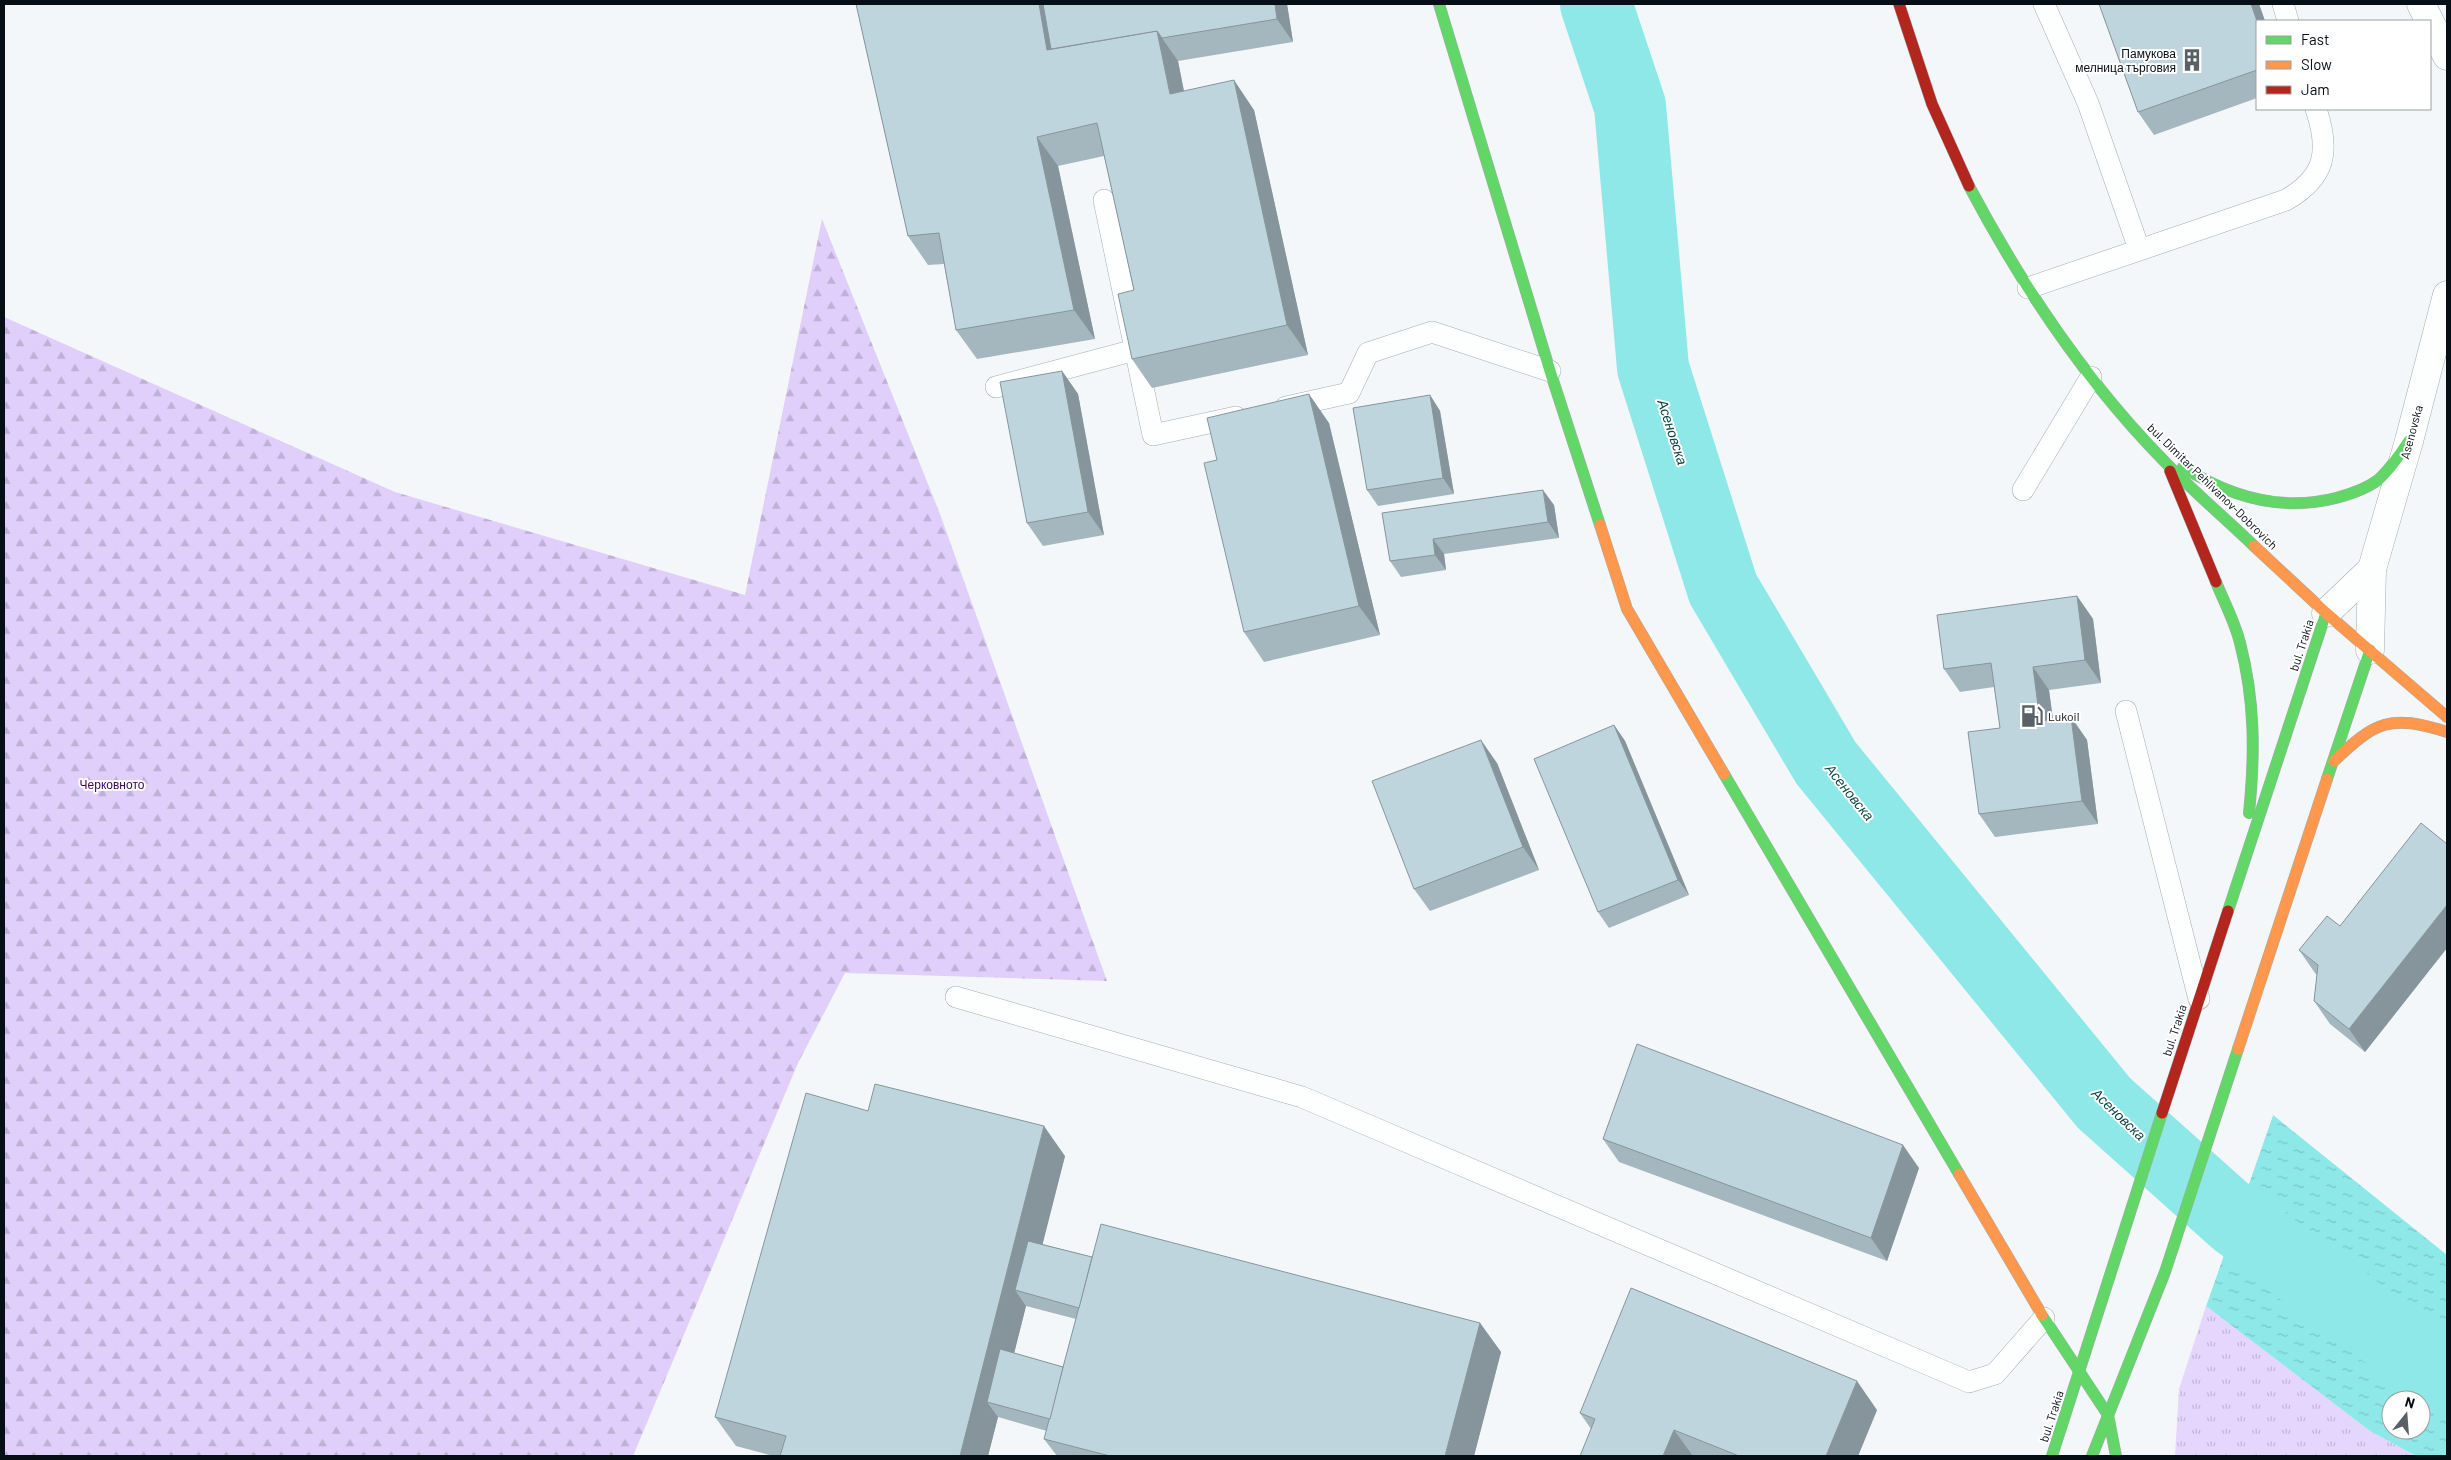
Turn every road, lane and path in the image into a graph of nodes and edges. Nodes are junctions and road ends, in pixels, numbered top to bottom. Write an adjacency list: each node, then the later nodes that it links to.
1 (1439, 4): 16 (main road)
2 (1899, 4): 13 (main road, bul. Dimitar Pehlivanov-Dobrovich)
3 (2044, 4): 12 (lane)
4 (2283, 4): 6 (lane)
5 (2421, 4): 7 (street)
6 (2288, 20)
7 (2429, 20)
8 (2431, 24): 9 (street)
9 (2447, 56)
10 (2316, 110): 12 (lane)
11 (1104, 200): 15 (lane)
12 (2139, 249): 13 (lane)
13 (2028, 288): 17 (main road, bul. Dimitar Pehlivanov-Dobrovich)
14 (2447, 295): 20 (street, Asenovska)
15 (1135, 350): 16 (lane); 18 (lane)
16 (1550, 371): 33 (main road)
17 (2091, 377): 19 (main road, bul. Dimitar Pehlivanov-Dobrovich); 22 (lane)
18 (996, 387)
19 (2141, 437): 20 (main road); 21 (main road, bul. Dimitar Pehlivanov-Dobrovich)
20 (2409, 442): 23 (street, Asenovska)
21 (2166, 463): 24 (main road, bul. Dimitar Pehlivanov-Dobrovich); 30 (main road)
22 (2023, 490)
23 (2372, 569): 24 (street); 25 (street, Asenovska)
24 (2326, 613): 25 (main road, bul. Dimitar Pehlivanov-Dobrovich); 30 (main road, bul. Trakia)
25 (2370, 650): 27 (main road, bul. Dimitar Pehlivanov-Dobrovich); 29 (main road)
26 (2126, 711): 32 (lane)
27 (2447, 718)
28 (2447, 732): 29 (main road)
29 (2332, 764): 35 (main road)
30 (2244, 861): 32 (main road, bul. Trakia)
31 (956, 997): 33 (lane)
32 (2199, 999): 34 (main road, bul. Trakia)
33 (2044, 1318): 34 (main road)
34 (2080, 1371): 35 (main road); 36 (main road, bul. Trakia)
35 (2108, 1415): 37 (main road); 38 (main road)
36 (2052, 1456)
37 (2092, 1456)
38 (2116, 1456)

